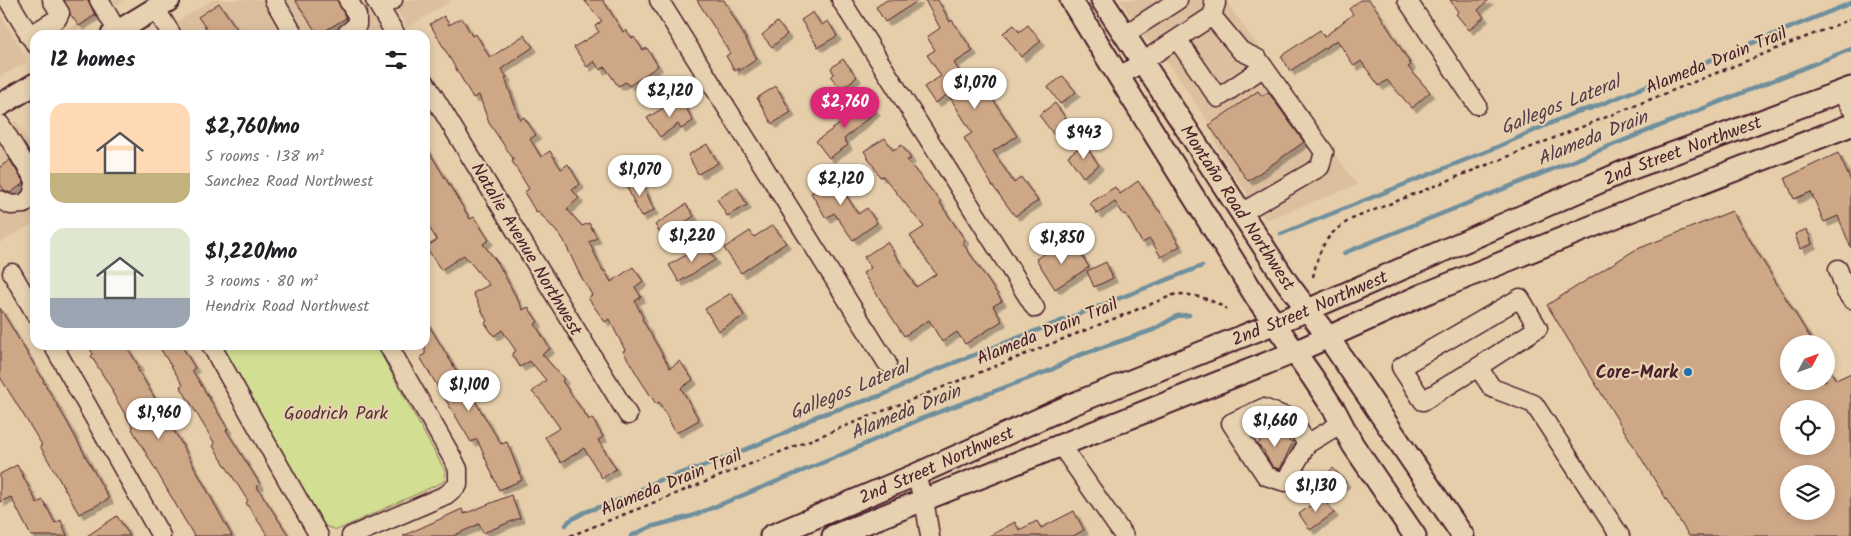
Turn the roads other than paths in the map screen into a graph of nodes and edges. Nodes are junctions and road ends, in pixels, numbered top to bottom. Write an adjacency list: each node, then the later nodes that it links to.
1 (46, 0): 16 (street)
2 (52, 0): 16 (street)
3 (99, 0): 18 (street)
4 (274, 0): 21 (street)
5 (348, 0): 22 (street)
6 (659, 0): 53 (street)
7 (841, 0): 45 (street)
8 (1071, 0): 29 (main road, Montaño Road Northwest)
9 (1102, 0): 24 (main road, Montaño Road Northwest)
10 (1178, 0): 24 (street)
11 (1408, 0): 34 (street)
12 (383, 2): 23 (street)
13 (17, 3): 25 (street)
14 (162, 4): 19 (main road); 20 (street)
15 (1213, 8): 26 (street); 28 (street)
16 (57, 19): 17 (street)
17 (44, 30)
18 (114, 30)
19 (120, 30)
20 (170, 30)
21 (291, 30)
22 (351, 30)
23 (388, 30)
24 (1124, 34): 27 (main road, Montaño Road Northwest)
25 (30, 35)
26 (1177, 40): 27 (street); 28 (street)
27 (1142, 63): 29 (street); 40 (main road, Montaño Road Northwest)
28 (1264, 67): 40 (street)
29 (1119, 77): 47 (main road, Montaño Road Northwest)
30 (30, 87): 33 (main road)
31 (430, 90): 55 (street, Natalie Avenue Northwest)
32 (1848, 96): 46 (main road, 2nd Street Northwest)
33 (0, 105)
34 (1477, 105)
35 (0, 124): 37 (street)
36 (1851, 126): 48 (main road, 2nd Street Northwest)
37 (30, 172)
38 (30, 198): 39 (street)
39 (0, 200)
40 (1241, 212): 46 (main road, Montaño Road Northwest)
41 (1838, 269): 43 (street)
42 (12, 273): 44 (street)
43 (1851, 299)
44 (30, 304)
45 (1035, 308)
46 (1308, 310): 47 (main road, 2nd Street Northwest); 48 (main road, Montaño Road Northwest)
47 (1275, 324): 52 (main road, Montaño Road Northwest); 59 (main road, 2nd Street Northwest)
48 (1328, 337): 52 (main road, 2nd Street Northwest); 69 (main road, Montaño Road Northwest)
49 (56, 350): 61 (street)
50 (214, 350): 62 (street)
51 (391, 350): 63 (street)
52 (1295, 352): 56 (main road, Montaño Road Northwest); 57 (main road, 2nd Street Northwest)
53 (887, 363)
54 (1478, 367): 54 (street); 70 (street)
55 (628, 415)
56 (1342, 423): 58 (street); 68 (main road, Montaño Road Northwest)
57 (1060, 444): 60 (main road, 2nd Street Northwest); 67 (street)
58 (1307, 444): 58 (street)
59 (915, 475): 60 (street); 64 (main road, 2nd Street Northwest)
60 (924, 498): 65 (main road, 2nd Street Northwest); 66 (street)
61 (161, 536)
62 (319, 536)
63 (351, 536)
64 (771, 536)
65 (833, 536)
66 (930, 536)
67 (1124, 536)
68 (1415, 536)
69 (1463, 536)
70 (1620, 536)

